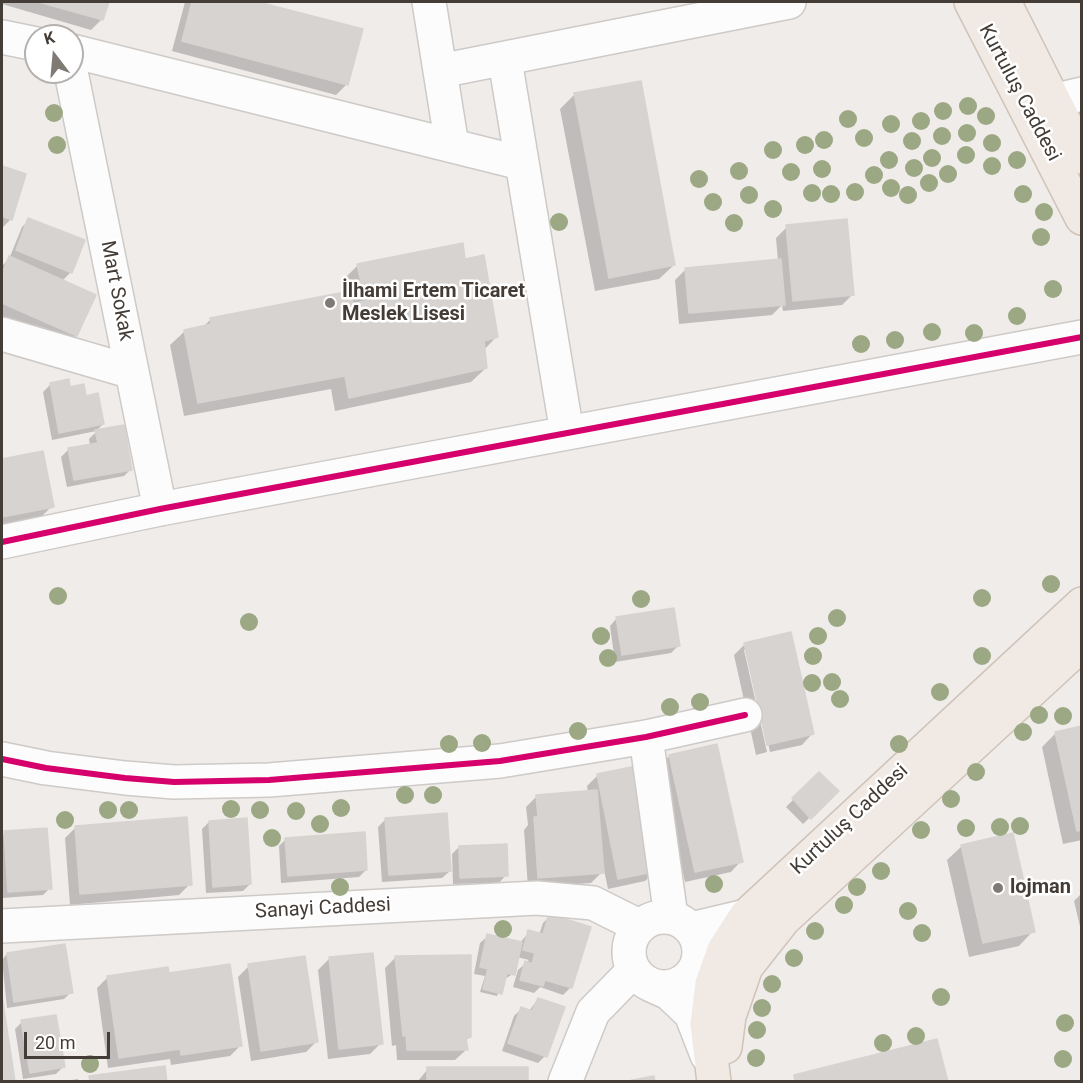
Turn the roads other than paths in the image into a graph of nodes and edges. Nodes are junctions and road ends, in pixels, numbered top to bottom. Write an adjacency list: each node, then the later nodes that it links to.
1 (429, 2): 9 (street)
2 (789, 2): 8 (street)
3 (971, 2): 15 (main road, Kurtuluş Caddesi)
4 (1004, 2): 11 (main road, Kurtuluş Caddesi)
5 (2, 37): 6 (street)
6 (24, 42)
7 (84, 54): 12 (street)
8 (505, 60): 9 (street); 14 (street)
9 (440, 71): 12 (street)
10 (73, 84): 18 (street, Mart Sokak)
11 (1067, 98): 13 (main road, Kurtuluş Caddesi)
12 (452, 146): 14 (street)
13 (1082, 157)
14 (521, 163): 19 (street)
15 (1082, 218)
16 (2, 334): 18 (street)
17 (1082, 338): 19 (street)
18 (132, 372): 20 (street, Mart Sokak)
19 (567, 433): 20 (street)
20 (160, 509): 21 (street)
21 (2, 542)
22 (1082, 604): 27 (main road, Kurtuluş Caddesi)
23 (1082, 644): 32 (main road, Kurtuluş Caddesi)
24 (745, 715): 25 (street)
25 (646, 736): 26 (street); 28 (street)
26 (2, 759)
27 (746, 916): 28 (street); 32 (main road, Kurtuluş Caddesi)
28 (681, 923): 30 (street); 31 (street)
29 (2, 926): 30 (street, Sanayi Caddesi)
30 (639, 926): 31 (street)
31 (643, 978): 32 (street); 33 (street)
32 (717, 1080)
33 (565, 1082)

